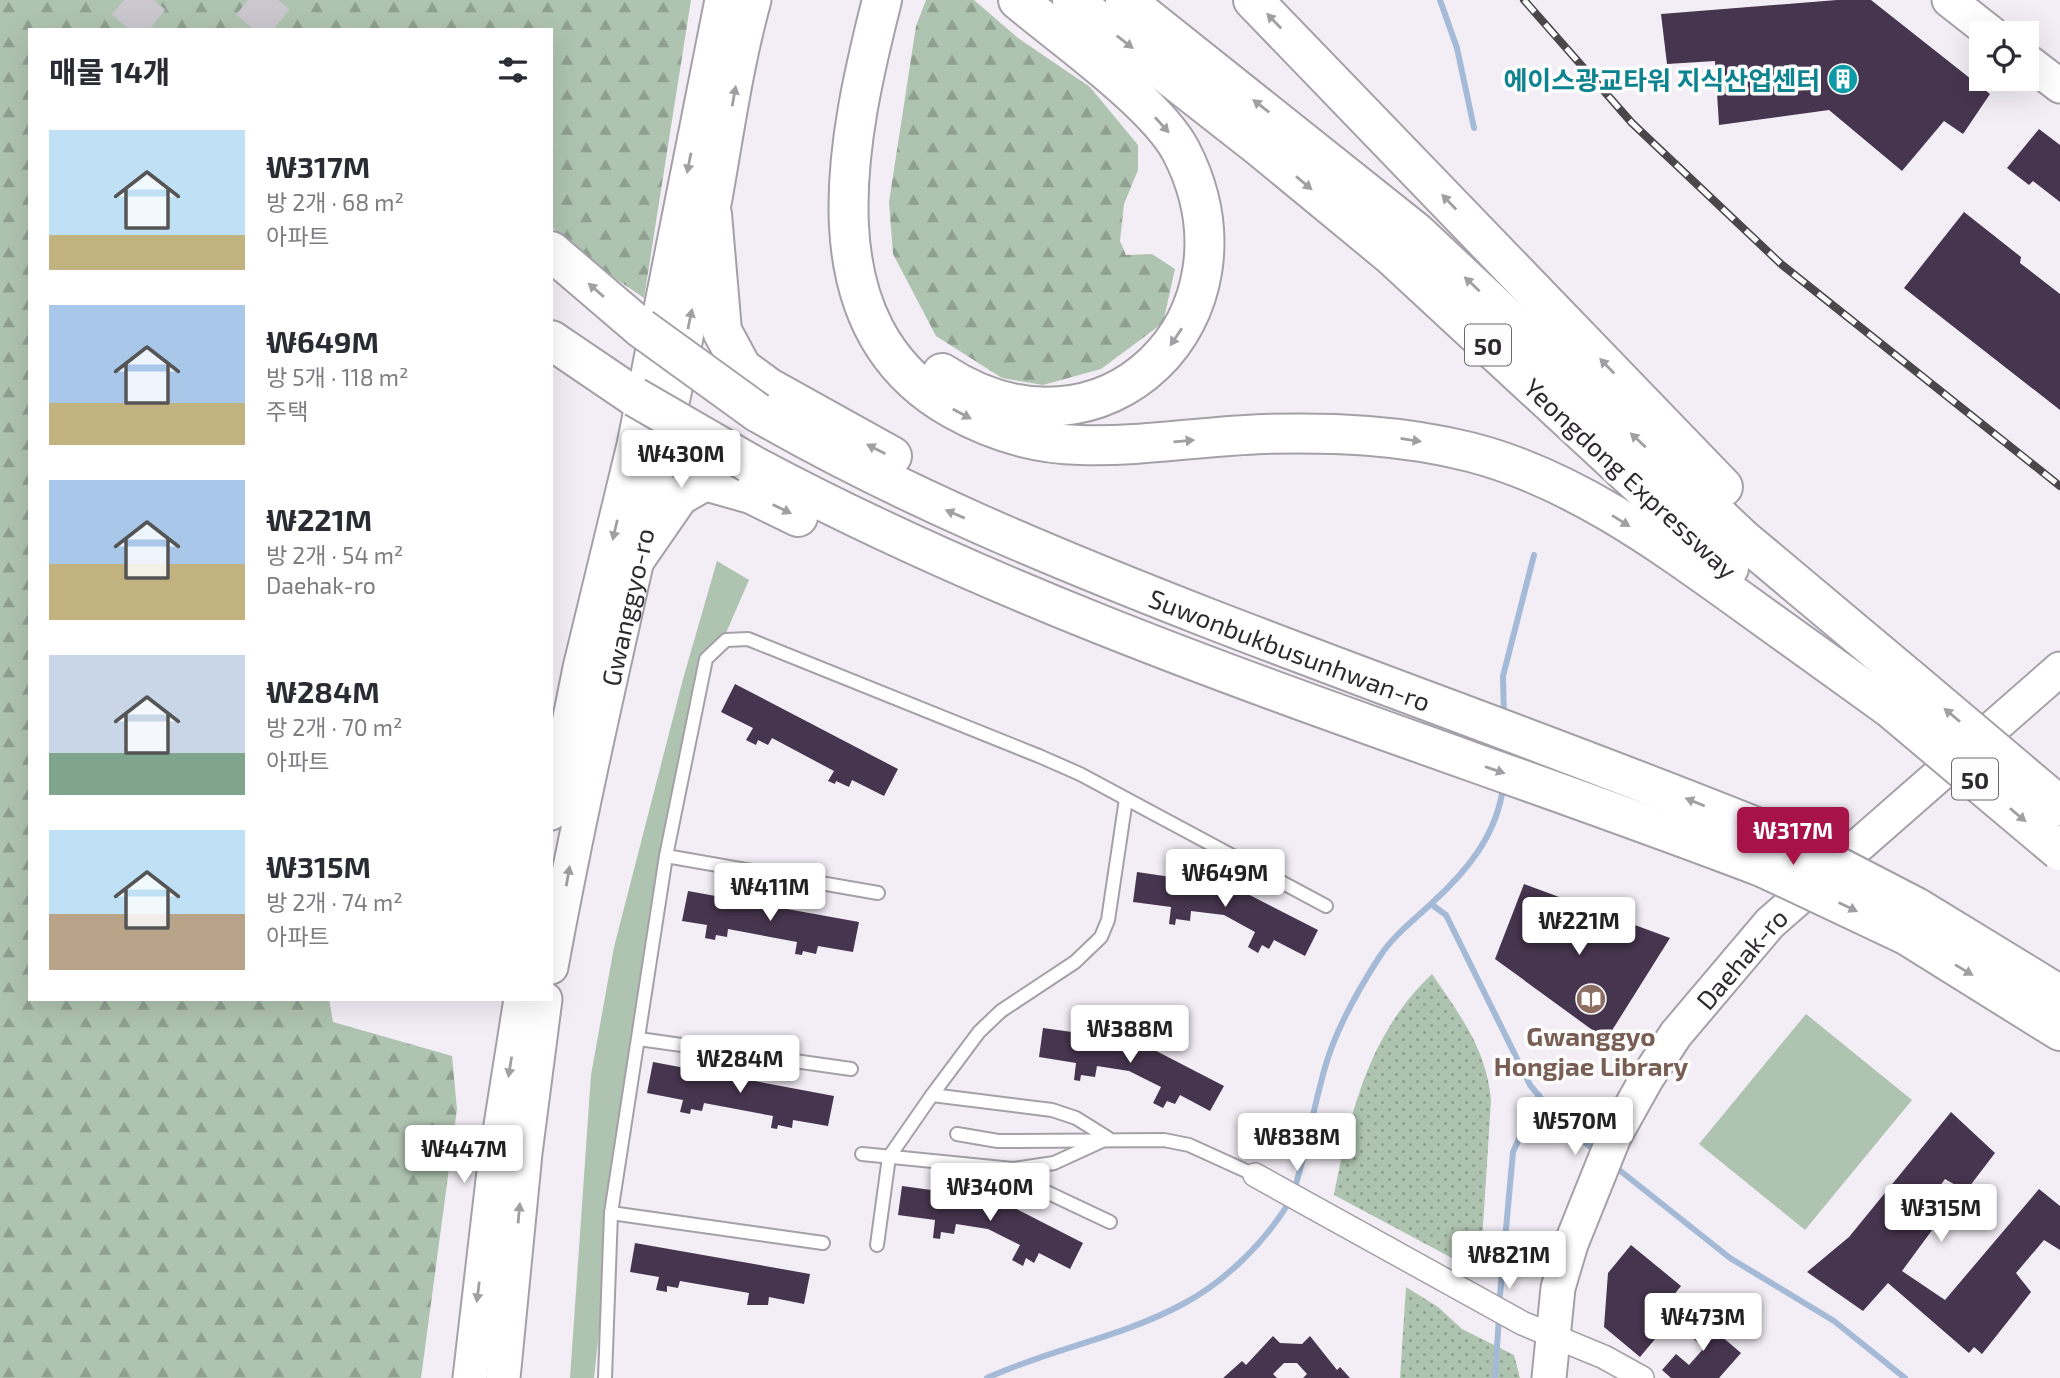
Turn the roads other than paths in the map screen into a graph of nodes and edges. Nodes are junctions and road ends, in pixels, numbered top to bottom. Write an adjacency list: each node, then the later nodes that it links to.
1 (722, 0): 22 (main road, Gwanggyo-ro, one-way to 22)
2 (754, 0): 13 (main road, Gwanggyo-ro, one-way to 2)
3 (882, 0): 18 (highway, one-way to 18)
4 (903, 0): 5 (highway, one-way to 4)
5 (1018, 0)
6 (1072, 0): 18 (highway, Yeongdong Expressway / 50, one-way to 18)
7 (1125, 0): 18 (highway, Yeongdong Expressway / 50, one-way to 7)
8 (1253, 0): 18 (highway, one-way to 8)
9 (1949, 0): 10 (main road)
10 (1976, 21)
11 (2039, 70): 12 (main road)
12 (2060, 86)
13 (712, 214): 16 (main road, Gwanggyo-ro, one-way to 13); 19 (highway, one-way to 13)
14 (553, 253): 19 (highway, Suwonbukbusunhwan-ro, one-way to 14, bridge)
15 (553, 341): 20 (highway, Suwonbukbusunhwan-ro, bridge)
16 (635, 561): 20 (highway, one-way to 20); 30 (main road, Gwanggyo-ro, one-way to 16)
17 (2060, 669): 48 (main road, Daehak-ro)
18 (1900, 694): 23 (highway, Yeongdong Expressway / 50, one-way to 18, bridge); 24 (highway, Yeongdong Expressway / 50, one-way to 24, bridge)
19 (1428, 703): 25 (highway, Suwonbukbusunhwan-ro, one-way to 19)
20 (1430, 748): 25 (highway, Suwonbukbusunhwan-ro, one-way to 25)
21 (1126, 799): 26 (lane); 28 (lane); 37 (lane)
22 (553, 803)
23 (2060, 806)
24 (2060, 851)
25 (1772, 853): 29 (highway, Suwonbukbusunhwan-ro, bridge)
26 (666, 856): 27 (lane); 35 (lane)
27 (878, 893)
28 (1326, 906)
29 (1911, 921): 31 (highway, Suwonbukbusunhwan-ro); 34 (highway, Suwonbukbusunhwan-ro, one-way to 34)
30 (553, 956)
31 (2060, 995)
32 (521, 1001): 49 (main road, one-way to 49)
33 (545, 1001): 50 (main road, one-way to 33)
34 (2060, 1031)
35 (639, 1039): 36 (lane); 44 (lane)
36 (851, 1069)
37 (932, 1095): 39 (lane); 41 (lane)
38 (957, 1134): 39 (lane)
39 (1108, 1138): 42 (lane); 43 (lane)
40 (862, 1154): 41 (lane)
41 (888, 1157): 42 (lane); 47 (lane)
42 (996, 1168): 45 (lane)
43 (1255, 1175): 48 (street)
44 (611, 1213): 46 (lane); 51 (lane)
45 (1110, 1222)
46 (824, 1243)
47 (877, 1245)
48 (1552, 1337): 52 (main road, Daehak-ro); 53 (street)
49 (470, 1378)
50 (503, 1378)
51 (605, 1378)
52 (1549, 1378)
53 (1642, 1378)

